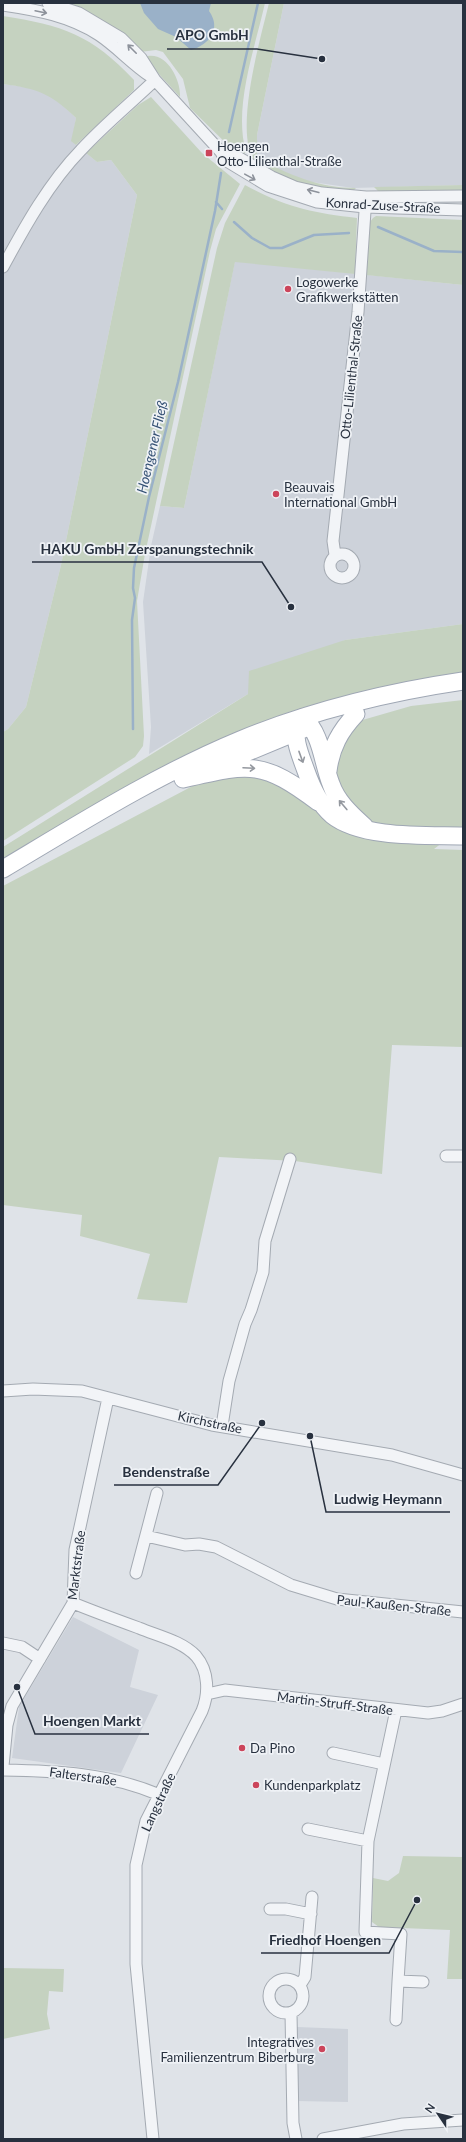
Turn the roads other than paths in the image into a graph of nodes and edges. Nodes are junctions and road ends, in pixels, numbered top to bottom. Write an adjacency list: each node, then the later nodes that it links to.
1 (48, 3): 3 (street, Konrad-Zuse-Straße, one-way to 1)
2 (3, 5): 3 (street, Konrad-Zuse-Straße, one-way to 3)
3 (155, 80): 5 (street, Konrad-Zuse-Straße); 7 (street)
4 (463, 196): 5 (street, Konrad-Zuse-Straße)
5 (366, 202): 6 (street, Konrad-Zuse-Straße); 8 (street, Otto-Lilienthal-Straße)
6 (463, 210)
7 (3, 267)
8 (335, 555)
9 (463, 681): 12 (main road)
10 (463, 691): 11 (main road)
11 (356, 714): 12 (main road); 13 (main road)
12 (302, 724): 13 (main road); 14 (main road); 15 (main road, one-way to 15); 18 (main road)
13 (328, 775): 16 (main road, one-way to 13)
14 (183, 779): 15 (main road, one-way to 15); 19 (main road)
15 (323, 806): 16 (main road)
16 (367, 829): 17 (main road)
17 (463, 836)
18 (3, 868)
19 (3, 878)
20 (446, 1156): 21 (street)
21 (463, 1156)
22 (290, 1159): 25 (street)
23 (3, 1391): 24 (street, Kirchstraße)
24 (108, 1398): 25 (street, Kirchstraße); 30 (street, Marktstraße)
25 (222, 1426): 26 (street, Kirchstraße)
26 (463, 1475)
27 (157, 1493): 28 (street)
28 (146, 1536): 29 (street); 31 (street, Paul-Kaußen-Straße)
29 (136, 1573)
30 (73, 1603): 33 (street, Marktstraße); 34 (street, Langstraße)
31 (463, 1612)
32 (3, 1643): 33 (street)
33 (40, 1659): 37 (street, Marktstraße)
34 (207, 1694): 36 (street, Martin-Struff-Straße); 42 (street, Langstraße)
35 (463, 1704): 36 (street, Martin-Struff-Straße)
36 (396, 1710): 39 (street)
37 (6, 1713): 40 (street, Marktstraße)
38 (333, 1753): 39 (street)
39 (384, 1764): 44 (street)
40 (3, 1766)
41 (3, 1770): 42 (street, Falterstraße)
42 (160, 1795): 54 (street, Langstraße)
43 (308, 1829): 44 (street)
44 (368, 1841): 48 (street)
45 (312, 1897): 47 (street)
46 (270, 1909): 47 (street)
47 (311, 1914): 50 (street)
48 (398, 1981): 49 (street); 52 (street)
49 (423, 1982)
50 (300, 1985): 51 (street); 51 (street)
51 (290, 2013): 55 (street)
52 (396, 2020)
53 (463, 2120): 56 (street)
54 (153, 2139)
55 (296, 2139)
56 (323, 2139)

